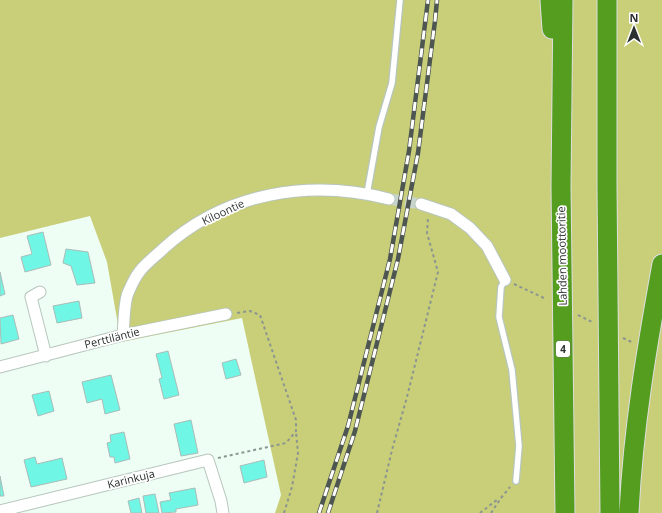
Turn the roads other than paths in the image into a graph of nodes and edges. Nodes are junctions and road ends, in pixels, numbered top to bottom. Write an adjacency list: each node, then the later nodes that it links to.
1 (400, 0): 6 (lane)
2 (550, 0): 5 (highway)
3 (563, 0): 5 (highway, Lahden moottoritie / 4)
4 (607, 0): 20 (highway)
5 (561, 186): 19 (highway, Lahden moottoritie / 4)
6 (367, 194): 7 (street, Kiloontie); 13 (street, Kiloontie)
7 (389, 199)
8 (424, 205): 10 (street)
9 (662, 264): 21 (highway)
10 (505, 280): 16 (lane)
11 (40, 292): 14 (street)
12 (226, 314): 13 (street, Perttiläntie)
13 (123, 335): 14 (street, Perttiläntie)
14 (46, 356): 15 (street, Perttiläntie)
15 (0, 367)
16 (516, 481)
17 (0, 511): 18 (street, Karinkuja)
18 (222, 513)
19 (565, 513)
20 (610, 513)
21 (628, 513)

